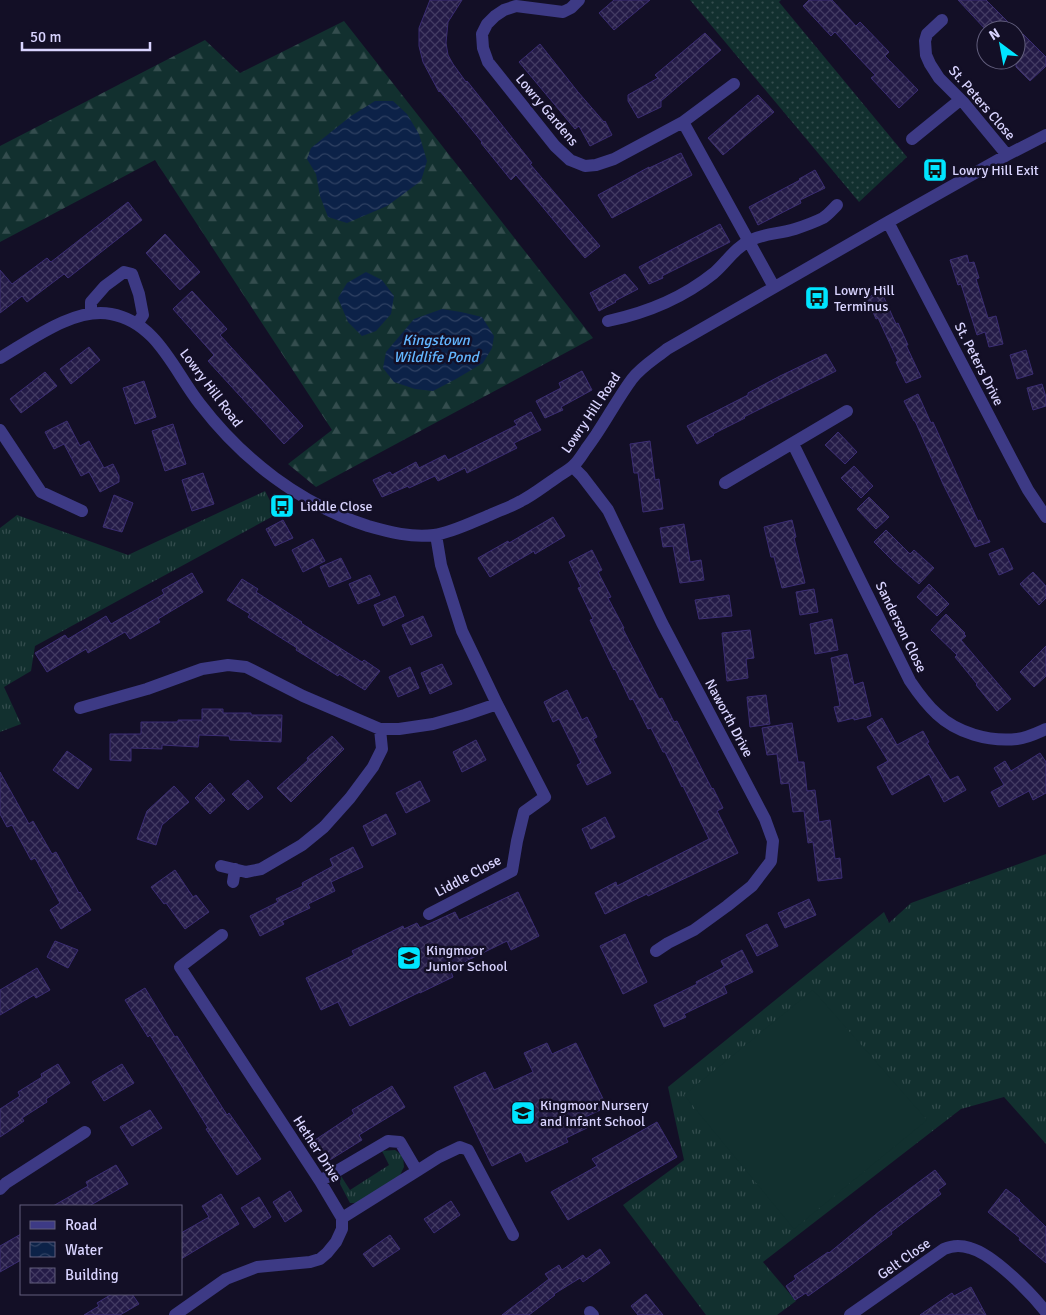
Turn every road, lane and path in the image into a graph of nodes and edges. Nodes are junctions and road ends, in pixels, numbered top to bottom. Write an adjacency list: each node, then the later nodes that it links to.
1 (579, 0): 5 (street, Lowry Gardens)
2 (942, 20): 4 (street, St. Peters Close)
3 (734, 84): 5 (street)
4 (960, 100): 7 (street); 8 (street, St. Peters Close)
5 (683, 122): 11 (street)
6 (1046, 135): 8 (street, Lowry Hill Road)
7 (912, 139)
8 (1007, 155): 10 (street, Lowry Hill Road)
9 (837, 205): 11 (street)
10 (888, 222): 12 (street, Lowry Hill Road); 23 (street, St. Peters Drive)
11 (748, 241): 12 (street); 14 (street)
12 (774, 287): 20 (street, Lowry Hill Road)
13 (91, 313): 15 (street, Lowry Hill Road); 15 (street); 16 (street, Lowry Hill Road)
14 (608, 322)
15 (137, 324): 24 (street, Lowry Hill Road)
16 (0, 358)
17 (847, 411): 19 (street)
18 (0, 430): 22 (street)
19 (793, 444): 21 (street); 28 (street, Sanderson Close)
20 (573, 466): 24 (street, Lowry Hill Road); 32 (street, Naworth Drive)
21 (726, 483)
22 (82, 511)
23 (1046, 517)
24 (436, 535): 25 (street, Liddle Close)
25 (496, 704): 27 (street); 30 (street, Liddle Close)
26 (80, 708): 27 (street)
27 (380, 729): 29 (street)
28 (1046, 729)
29 (221, 866)
30 (429, 914)
31 (222, 935): 35 (street, Hether Drive)
32 (656, 951)
33 (85, 1132): 36 (street)
34 (417, 1171): 35 (street); 37 (street); 38 (street)
35 (320, 1181): 37 (street, Hether Drive)
36 (0, 1189)
37 (342, 1218): 40 (street)
38 (513, 1236)
39 (1046, 1312): 41 (street, Gelt Close)
40 (175, 1315)
41 (850, 1315)

